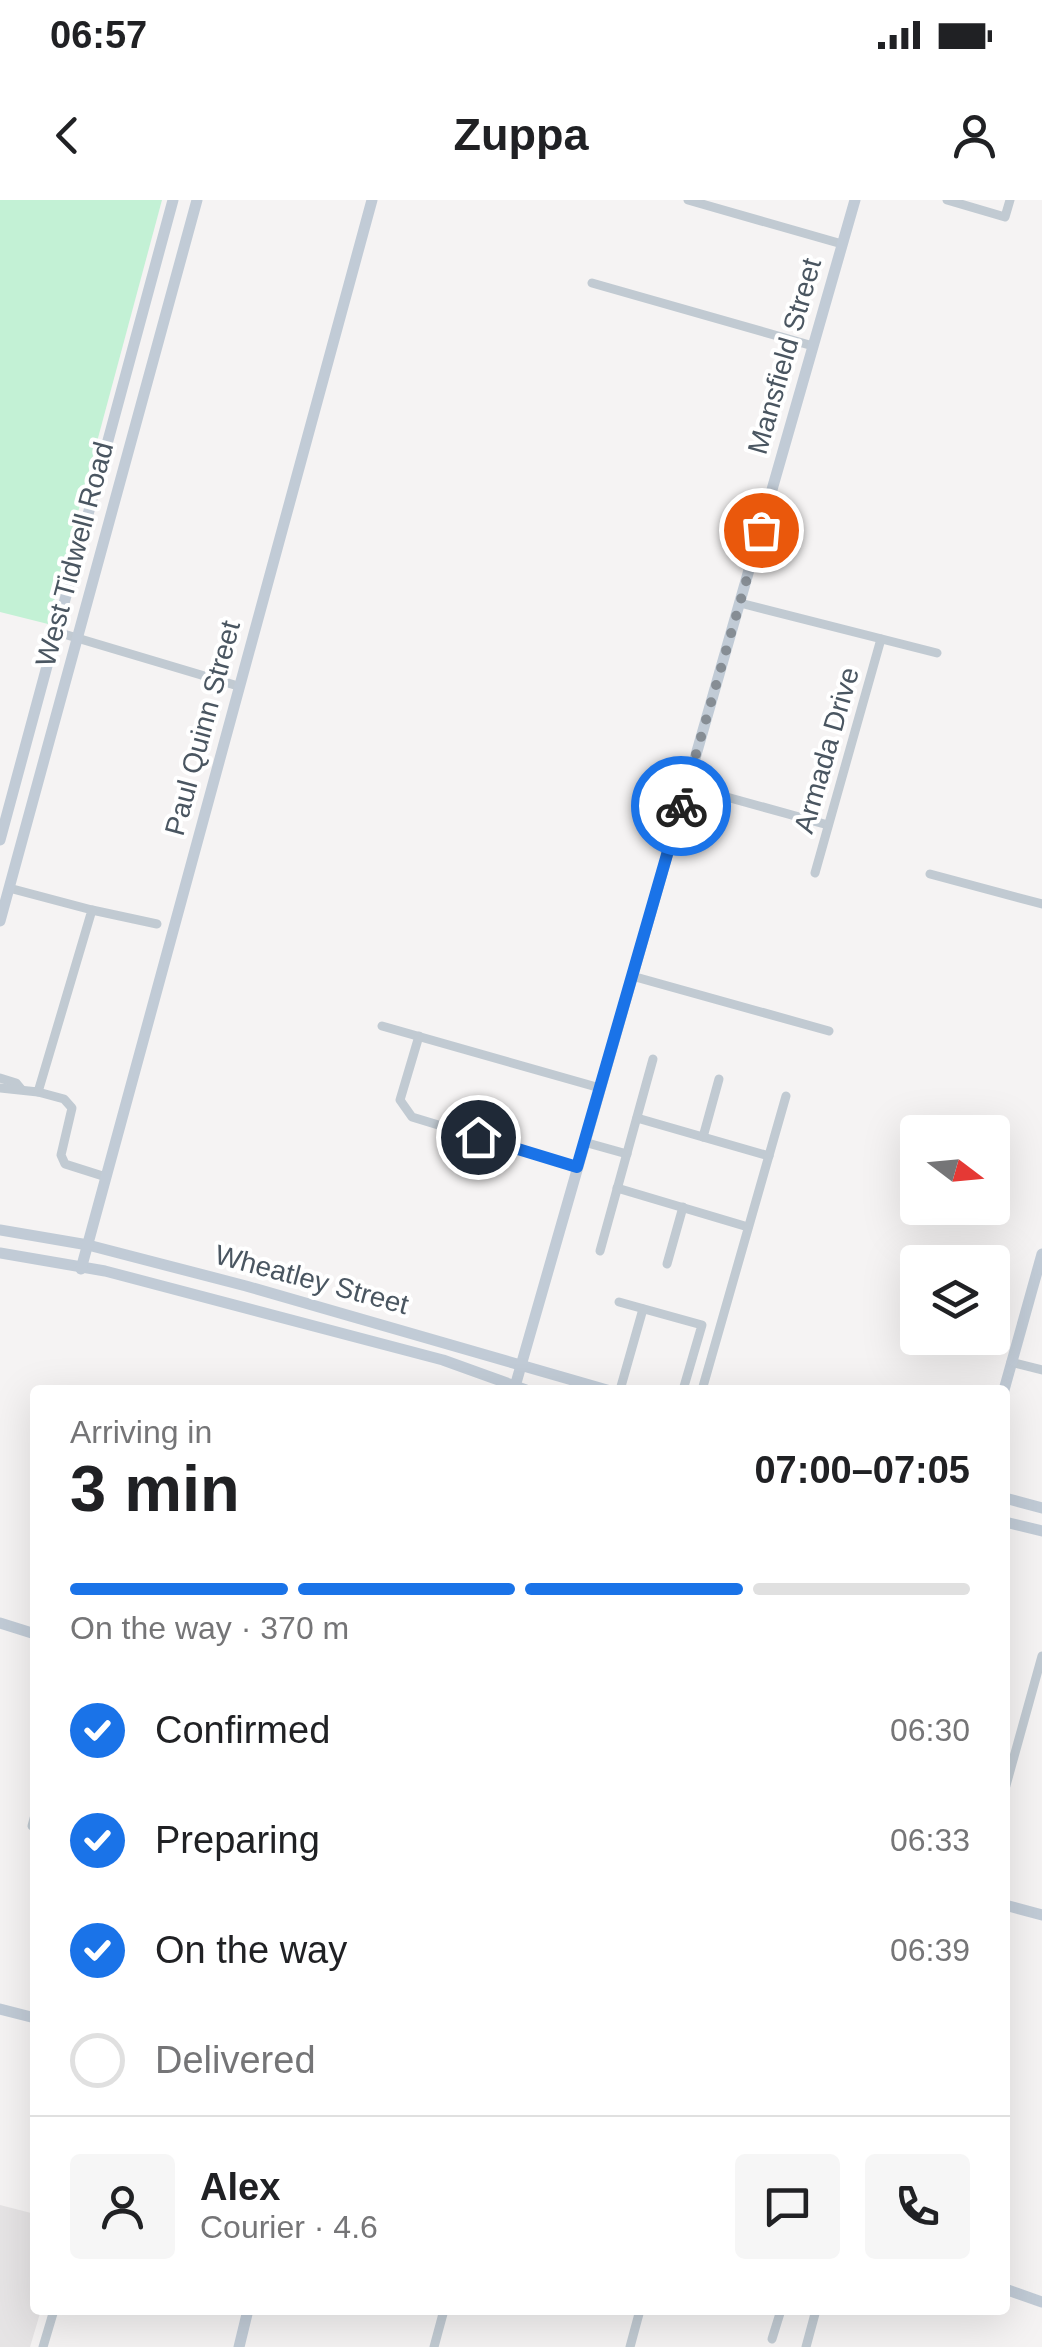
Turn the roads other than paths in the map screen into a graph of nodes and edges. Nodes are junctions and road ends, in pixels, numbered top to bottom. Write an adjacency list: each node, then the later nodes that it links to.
1 (173, 200): 8 (main road, West Tidwell Road)
2 (197, 200): 9 (main road, West Tidwell Road)
3 (372, 200): 20 (main road, Paul Quinn Street)
4 (688, 200): 10 (street)
5 (855, 200): 10 (main road, Mansfield Street)
6 (947, 200): 7 (street)
7 (1010, 200)
8 (165, 229): 9 (main road); 13 (main road, West Tidwell Road)
9 (186, 239): 14 (main road, West Tidwell Road)
10 (842, 244): 12 (main road, Mansfield Street)
11 (592, 283): 12 (street)
12 (813, 346): 15 (main road, Mansfield Street)
13 (94, 496): 14 (main road); 16 (main road, West Tidwell Road)
14 (113, 505): 17 (main road, West Tidwell Road)
15 (740, 603): 18 (street); 23 (main road, Mansfield Street)
16 (57, 632): 17 (street); 21 (main road, West Tidwell Road)
17 (76, 639): 20 (street); 22 (main road, West Tidwell Road)
18 (881, 640): 19 (street); 24 (street, Armada Drive)
19 (937, 654)
20 (238, 686): 51 (main road, Paul Quinn Street)
21 (18, 774): 22 (main road); 25 (main road, West Tidwell Road)
22 (38, 778): 28 (main road, West Tidwell Road)
23 (688, 786): 24 (street); 33 (main road, Mansfield Street)
24 (828, 825): 26 (street, Armada Drive)
25 (1, 831)
26 (815, 873)
27 (930, 874): 29 (street)
28 (15, 889): 30 (street); 31 (main road, West Tidwell Road)
29 (1042, 904)
30 (92, 910): 32 (street); 43 (street)
31 (0, 921)
32 (157, 924)
33 (632, 976): 35 (street); 41 (main road, Mansfield Street)
34 (382, 1026): 36 (street)
35 (829, 1031)
36 (419, 1036): 41 (street); 50 (street)
37 (653, 1059): 45 (street)
38 (0, 1078): 42 (street)
39 (719, 1078): 46 (street)
40 (0, 1088): 42 (street)
41 (600, 1088): 47 (main road, Mansfield Street)
42 (21, 1089): 43 (street)
43 (38, 1092): 51 (street)
44 (786, 1096): 49 (street)
45 (637, 1118): 46 (street); 48 (street)
46 (703, 1137): 49 (street)
47 (584, 1142): 48 (street); 50 (main road, Mansfield Street)
48 (627, 1154): 52 (street)
49 (768, 1156): 54 (street)
50 (577, 1167): 69 (main road, Mansfield Street)
51 (106, 1177): 56 (main road, Paul Quinn Street)
52 (617, 1188): 53 (street); 57 (street)
53 (683, 1207): 54 (street); 60 (street)
54 (748, 1227): 76 (street)
55 (0, 1230): 56 (main road, Wheatley Street)
56 (88, 1245): 61 (main road, Paul Quinn Street); 62 (main road, Wheatley Street)
57 (600, 1250)
58 (0, 1253): 61 (main road, Wheatley Street)
59 (1042, 1254): 68 (main road)
60 (667, 1264)
61 (80, 1269): 64 (main road, Wheatley Street)
62 (233, 1283): 64 (main road); 66 (main road, Wheatley Street)
63 (618, 1302): 65 (street)
64 (228, 1303): 67 (main road, Wheatley Street)
65 (643, 1308): 74 (street); 75 (street)
66 (378, 1322): 67 (main road); 69 (main road, Wheatley Street)
67 (372, 1343): 71 (main road, Wheatley Street)
68 (1012, 1362): 70 (street); 77 (main road)
69 (522, 1366): 72 (main road, Mansfield Street); 73 (main road, Wheatley Street)
70 (1042, 1370)
71 (508, 1385)
72 (519, 1385)
73 (590, 1385)
74 (621, 1385)
75 (685, 1385)
76 (703, 1385)
77 (1005, 1385)
78 (1010, 1499): 79 (main road)
79 (1042, 1508)
80 (1010, 1523): 81 (main road)
81 (1042, 1531)
82 (0, 1624): 83 (main road)
83 (30, 1633)
84 (1042, 1656): 85 (street)
85 (1010, 1771)
86 (1010, 1906): 87 (main road)
87 (1042, 1915)
88 (0, 2009): 89 (main road)
89 (30, 2017)
90 (1010, 2291): 91 (main road)
91 (1042, 2302)
92 (53, 2315): 99 (street)
93 (247, 2315): 100 (main road)
94 (443, 2315): 101 (street)
95 (639, 2315): 102 (street)
96 (779, 2315): 98 (street)
97 (815, 2315): 103 (street)
98 (772, 2338)
99 (43, 2347)
100 (239, 2347)
101 (434, 2347)
102 (630, 2347)
103 (806, 2347)

